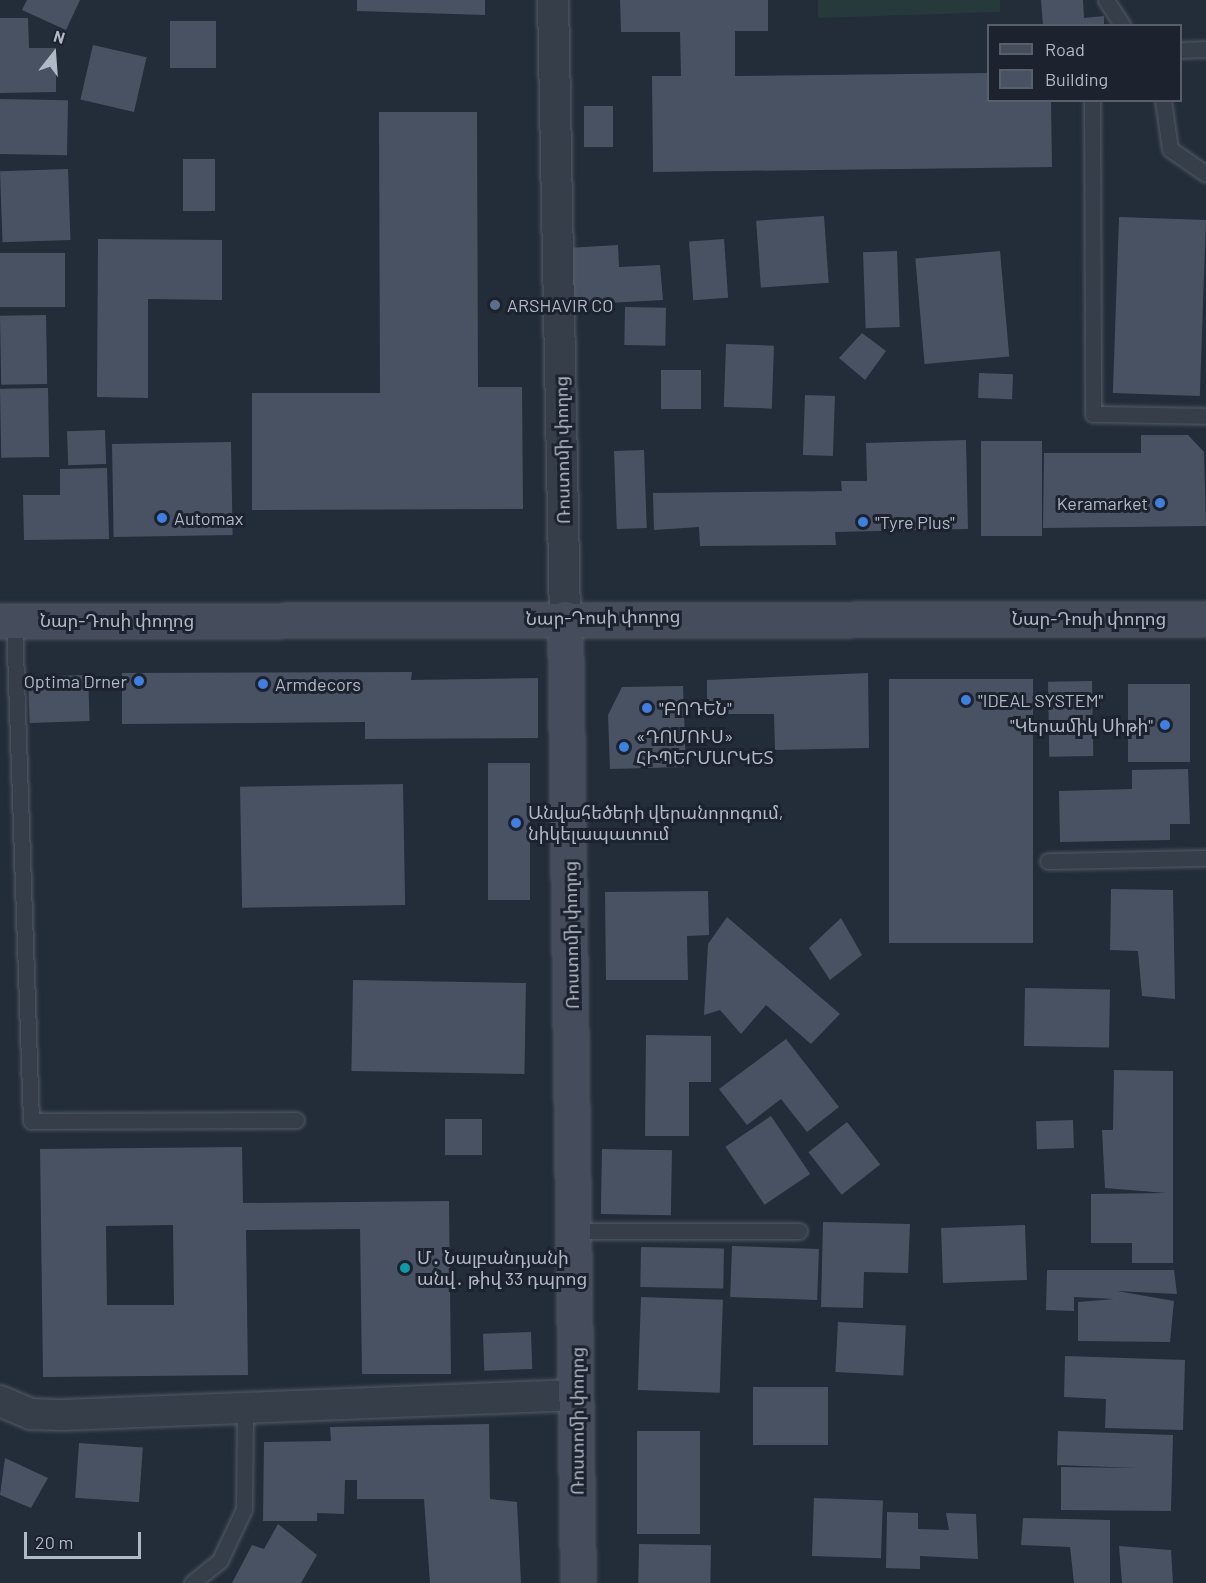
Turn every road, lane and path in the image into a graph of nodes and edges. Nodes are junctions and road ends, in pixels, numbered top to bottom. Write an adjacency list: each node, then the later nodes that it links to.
1 (553, 0): 10 (street, Ռոստոմի փողոց)
2 (1106, 0): 3 (lane)
3 (1122, 24)
4 (1206, 49): 5 (lane)
5 (1182, 50)
6 (1092, 102): 9 (lane)
7 (1163, 102): 8 (lane)
8 (1206, 174)
9 (1206, 416)
10 (565, 618): 11 (main road, Նար-Դոսի փողոց); 12 (main road, Նար-Դոսի փողոց); 16 (main road, Ռոստոմի փողոց)
11 (1206, 619)
12 (7, 621): 15 (lane)
13 (1206, 858): 14 (lane)
14 (1048, 861)
15 (296, 1120)
16 (576, 1231): 17 (lane); 18 (main road, Ռոստոմի փողոց)
17 (799, 1231)
18 (578, 1395): 20 (street); 22 (main road, Ռոստոմի փողոց)
19 (0, 1401): 20 (street)
20 (245, 1406): 21 (lane)
21 (192, 1583)
22 (578, 1583)

